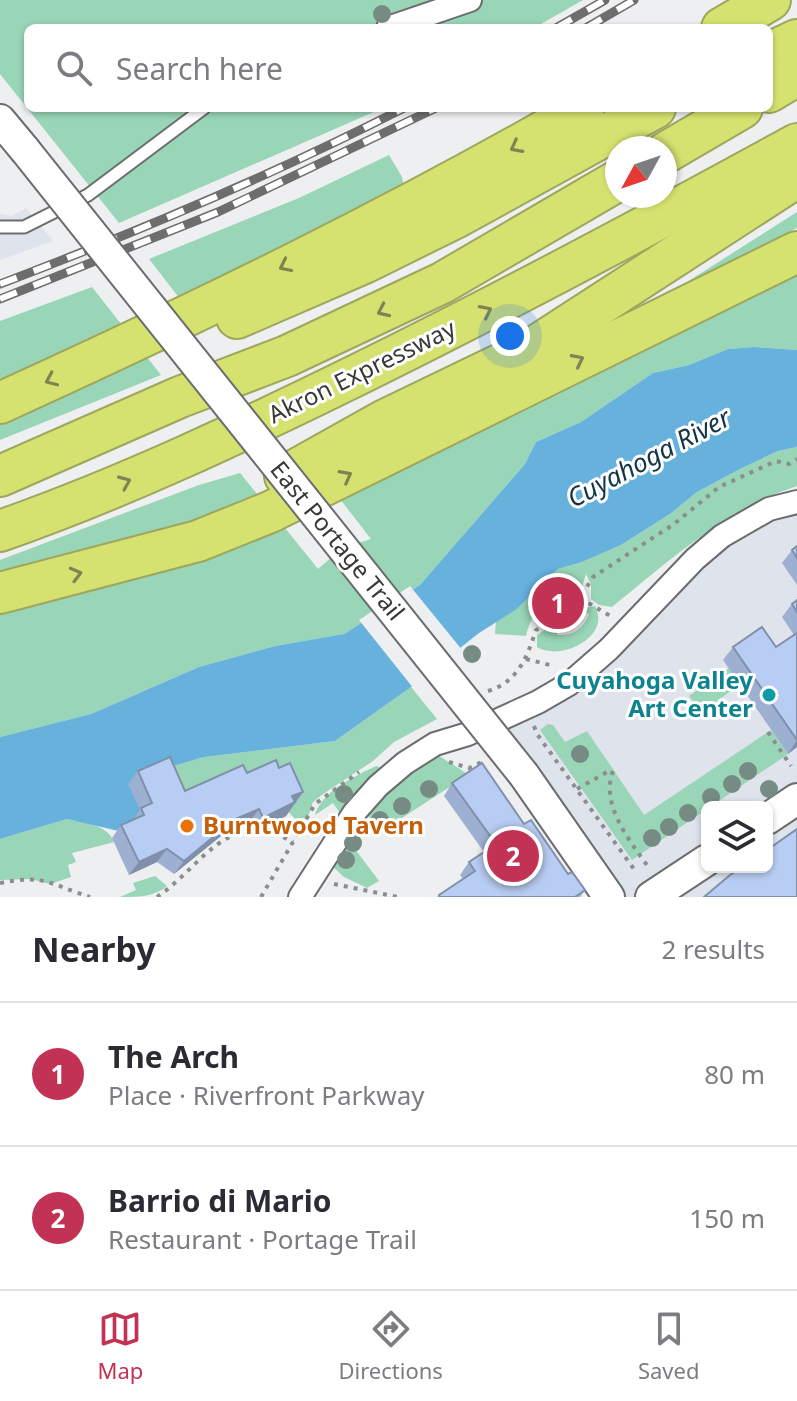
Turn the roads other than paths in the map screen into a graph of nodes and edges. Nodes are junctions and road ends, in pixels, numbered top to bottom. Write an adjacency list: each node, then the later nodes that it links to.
1 (470, 0): 3 (street)
2 (770, 0): 5 (highway)
3 (434, 7): 4 (street)
4 (397, 24)
5 (729, 24)
6 (797, 40): 7 (highway)
7 (773, 51)
8 (797, 75): 9 (highway)
9 (773, 90)
10 (199, 112): 19 (lane)
11 (577, 112): 22 (highway, one-way to 22)
12 (648, 112): 21 (highway)
13 (735, 112): 16 (highway)
14 (0, 120): 21 (main road, East Portage Trail, bridge)
15 (797, 144): 26 (highway, Akron Expressway, one-way to 15)
16 (677, 146)
17 (797, 177): 24 (highway)
18 (605, 188): 23 (highway, Akron Expressway, one-way to 23)
19 (0, 227)
20 (797, 252): 27 (highway, one-way to 20)
21 (179, 343): 24 (main road, East Portage Trail, bridge)
22 (0, 403)
23 (0, 476)
24 (285, 476): 33 (main road, East Portage Trail, bridge)
25 (797, 502): 32 (street)
26 (0, 531)
27 (0, 593)
28 (797, 799): 29 (main road)
29 (773, 815)
30 (701, 863): 31 (main road)
31 (650, 886)
32 (305, 889)
33 (609, 897)

